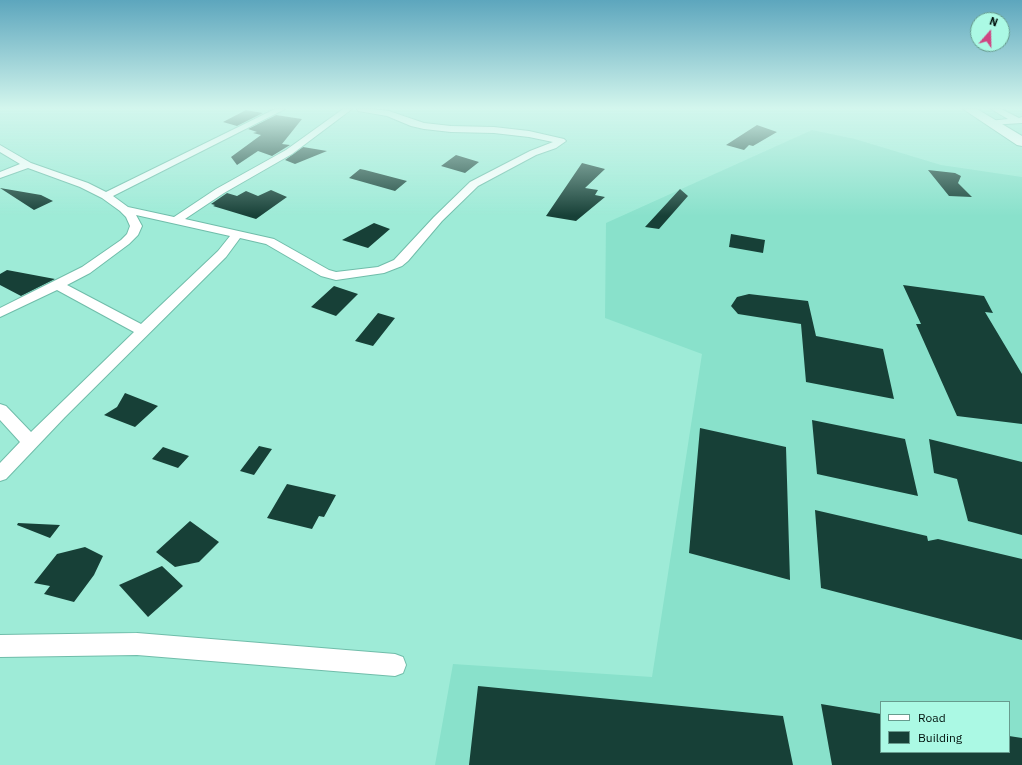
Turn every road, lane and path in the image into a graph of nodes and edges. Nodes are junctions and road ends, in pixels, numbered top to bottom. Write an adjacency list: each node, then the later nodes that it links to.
1 (209, 145): 7 (street)
2 (299, 145): 10 (street)
3 (555, 145): 12 (street)
4 (0, 148): 5 (street)
5 (28, 165): 6 (street); 7 (street)
6 (0, 176)
7 (106, 196): 8 (street)
8 (124, 209): 9 (street); 11 (street)
9 (154, 216): 10 (street); 11 (street)
10 (175, 221): 12 (street)
11 (136, 226): 13 (street)
12 (238, 234): 15 (street)
13 (56, 284): 14 (street); 15 (street)
14 (0, 313)
15 (143, 331): 17 (street)
16 (0, 410): 17 (street)
17 (30, 442): 18 (street)
18 (0, 474)
19 (0, 646): 20 (street)
20 (395, 665)

